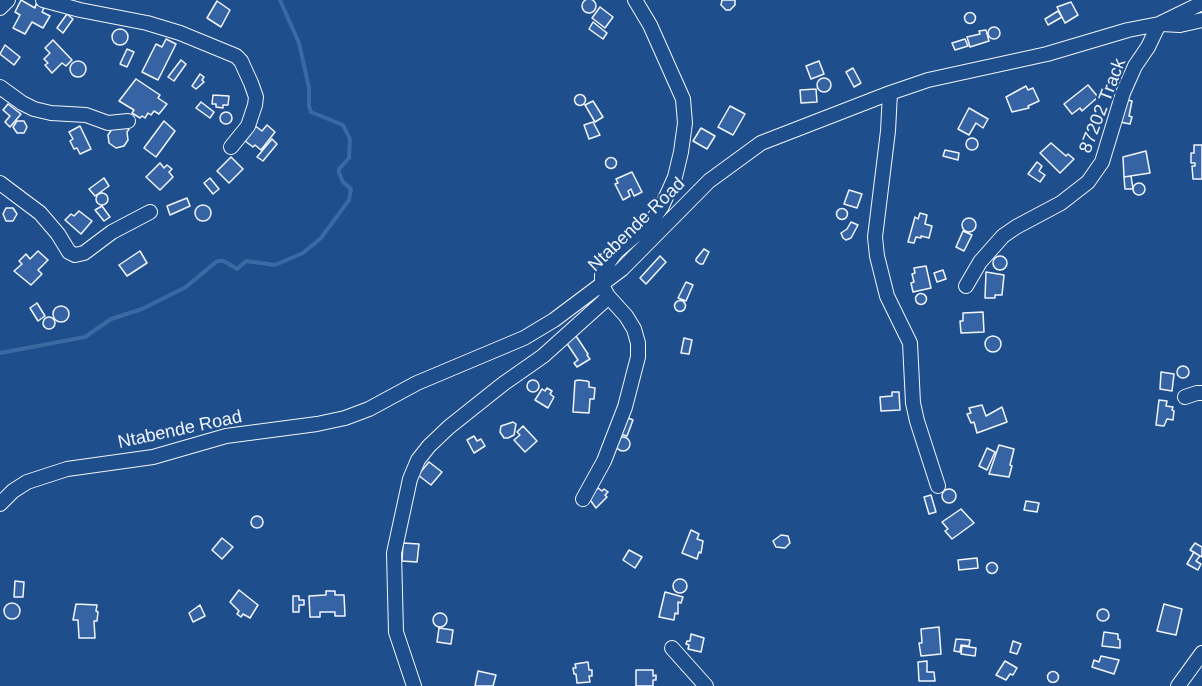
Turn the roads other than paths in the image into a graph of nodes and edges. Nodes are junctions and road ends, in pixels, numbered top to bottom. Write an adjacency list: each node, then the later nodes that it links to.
1 (8, 0): 5 (street)
2 (43, 0): 11 (street)
3 (635, 0): 15 (street)
4 (1202, 3): 7 (street, Ntabende Road)
5 (0, 8)
6 (1202, 20): 7 (street)
7 (1159, 24): 9 (street, Ntabende Road); 14 (street, 87202 Track)
8 (0, 87): 10 (street)
9 (890, 93): 15 (street, Ntabende Road); 18 (street)
10 (128, 121)
11 (231, 147)
12 (0, 183): 13 (street)
13 (150, 212)
14 (966, 286)
15 (605, 291): 19 (street); 20 (street, Ntabende Road); 24 (street)
16 (1202, 393): 17 (street)
17 (1185, 397)
18 (938, 486)
19 (583, 499)
20 (0, 504)
21 (672, 648): 25 (street)
22 (1202, 653): 23 (street)
23 (1193, 666): 26 (street); 27 (street)
24 (414, 686)
25 (706, 686)
26 (1170, 686)
27 (1178, 686)

